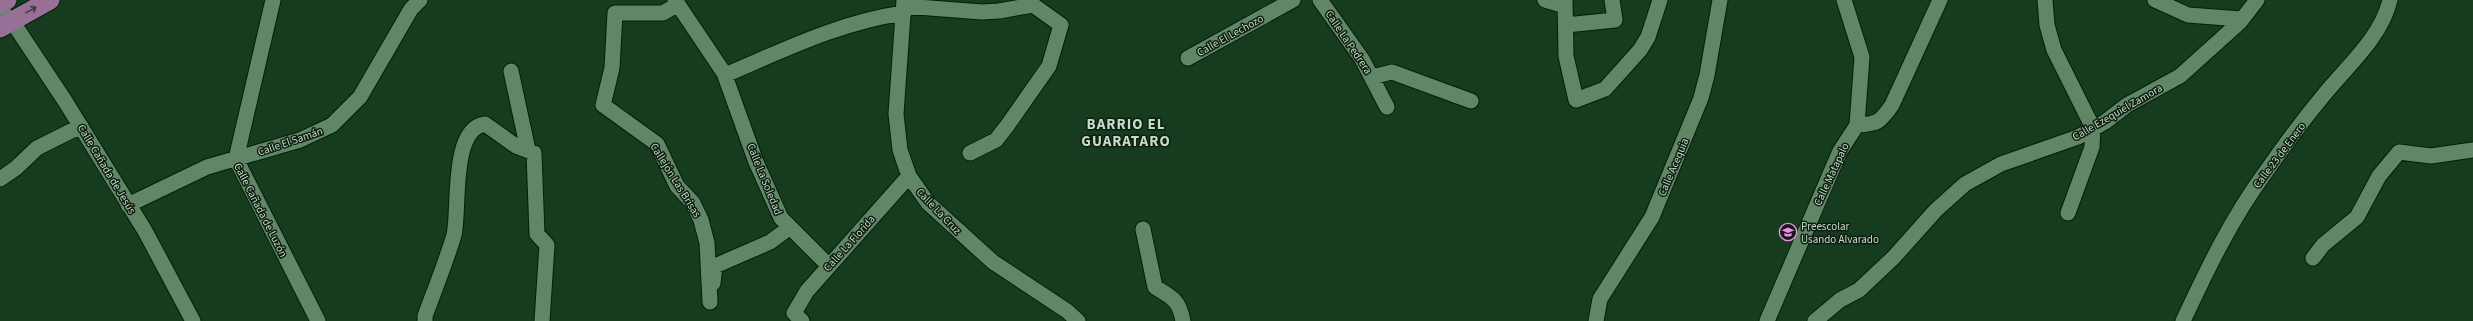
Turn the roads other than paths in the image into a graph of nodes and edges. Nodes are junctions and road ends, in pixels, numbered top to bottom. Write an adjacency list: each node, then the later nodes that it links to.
1 (7, 0): 19 (main road)
2 (50, 0): 21 (main road, one-way to 2)
3 (273, 0): 36 (street, Calle Cañada de Luzón)
4 (420, 0): 36 (street, Calle El Samán)
5 (1293, 0): 24 (street, Calle El Lechozo)
6 (1320, 0): 27 (street, Calle La Pedrera)
7 (1545, 0): 18 (street)
8 (1612, 0): 23 (street)
9 (1660, 0): 23 (street)
10 (1720, 0): 52 (street, Calle Acequia)
11 (1844, 0): 30 (street)
12 (1940, 0): 30 (street)
13 (2045, 0): 32 (street)
14 (2155, 0): 22 (street)
15 (2257, 0): 22 (street, Calle Ezequiel Zamora)
16 (2390, 0): 55 (street, Calle 23 de Enero)
17 (676, 2): 26 (street, Calle La Soledad); 41 (street, Callejón Las Brisas)
18 (1565, 3): 23 (street)
19 (0, 4)
20 (904, 6): 26 (street); 35 (street); 37 (street, Calle La Cruz)
21 (4, 19): 31 (street, Calle Cañada de Jesús)
22 (2241, 19): 32 (street, Calle Ezequiel Zamora)
23 (1566, 25)
24 (1188, 58)
25 (512, 71): 33 (street)
26 (725, 75): 41 (street, Calle La Soledad)
27 (1372, 77): 28 (street); 29 (street, Calle La Pedrera)
28 (1471, 100)
29 (1387, 107)
30 (1856, 124): 53 (street, Calle Matapalo)
31 (81, 126): 38 (street); 39 (street, Calle Cañada de Jesús)
32 (2092, 128): 40 (street); 54 (street, Calle Ezequiel Zamora)
33 (528, 150): 48 (street); 49 (street)
34 (2473, 150): 43 (street)
35 (970, 153)
36 (236, 159): 39 (street, Calle El Samán); 47 (street, Calle Cañada de Luzón)
37 (909, 176): 44 (street, Calle La Florida); 50 (street, Calle La Cruz)
38 (0, 179)
39 (128, 205): 46 (street, Calle Cañada de Jesús)
40 (2068, 213)
41 (789, 228): 44 (street, Calle La Soledad)
42 (1144, 229): 51 (street)
43 (2313, 258)
44 (829, 266): 45 (street, Calle La Florida)
45 (798, 317)
46 (193, 321)
47 (318, 321)
48 (425, 321)
49 (542, 321)
50 (1078, 321)
51 (1183, 321)
52 (1596, 321)
53 (1767, 321)
54 (1815, 321)
55 (2183, 321)

